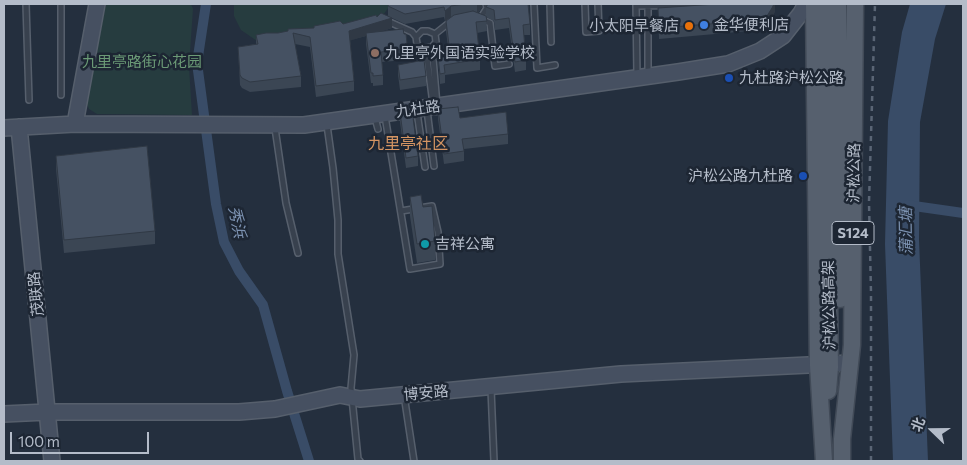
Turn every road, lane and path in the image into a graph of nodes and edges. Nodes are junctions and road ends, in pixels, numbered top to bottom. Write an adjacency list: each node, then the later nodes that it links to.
1 (26, 4): 30 (lane)
2 (61, 4): 29 (lane)
3 (97, 4): 34 (street)
4 (486, 4): 19 (lane)
5 (534, 4): 27 (lane)
6 (550, 4): 23 (lane)
7 (585, 4): 8 (lane)
8 (598, 4)
9 (806, 4): 28 (street, 九杜路)
10 (814, 4): 43 (main road, 沪松公路 / S124)
11 (825, 4): 40 (main road, 沪松公路高架)
12 (838, 4): 40 (main road, 沪松公路高架)
13 (855, 4): 43 (main road, 沪松公路 / S124)
14 (636, 5): 15 (lane); 28 (lane)
15 (648, 5): 16 (lane); 28 (lane)
16 (717, 5)
17 (473, 17): 19 (lane)
18 (382, 19): 22 (lane)
19 (480, 19): 26 (lane)
20 (459, 20): 21 (lane)
21 (435, 34): 22 (lane); 24 (lane)
22 (416, 38): 25 (lane)
23 (552, 42)
24 (432, 48): 25 (lane); 31 (lane)
25 (422, 49): 31 (lane)
26 (509, 64)
27 (555, 65)
28 (642, 77): 31 (street, 九杜路)
29 (61, 95)
30 (29, 100)
31 (428, 107): 32 (street, 九杜路); 38 (lane); 39 (lane)
32 (379, 119): 33 (street, 九杜路); 41 (lane)
33 (327, 122): 35 (street, 九杜路); 46 (lane)
34 (75, 124): 35 (street, 九杜路); 36 (street, 九杜路)
35 (275, 125): 42 (lane)
36 (19, 127): 37 (street, 九杜路); 47 (street, 茂联路)
37 (4, 128)
38 (434, 166)
39 (426, 167)
40 (834, 170): 43 (main road, 沪松公路高架)
41 (401, 210): 41 (lane)
42 (298, 253)
43 (834, 364): 44 (street, 博安路); 49 (main road, 沪松公路 / S124); 54 (main road, 沪松公路 / S124)
44 (491, 387): 45 (street, 博安路); 53 (lane)
45 (404, 395): 46 (street, 博安路); 52 (lane)
46 (352, 398): 47 (street, 博安路); 51 (lane)
47 (47, 412): 48 (street, 博安路); 50 (street, 茂联路)
48 (4, 414)
49 (824, 458)
50 (52, 461)
51 (360, 461)
52 (414, 461)
53 (494, 461)
54 (842, 461)

